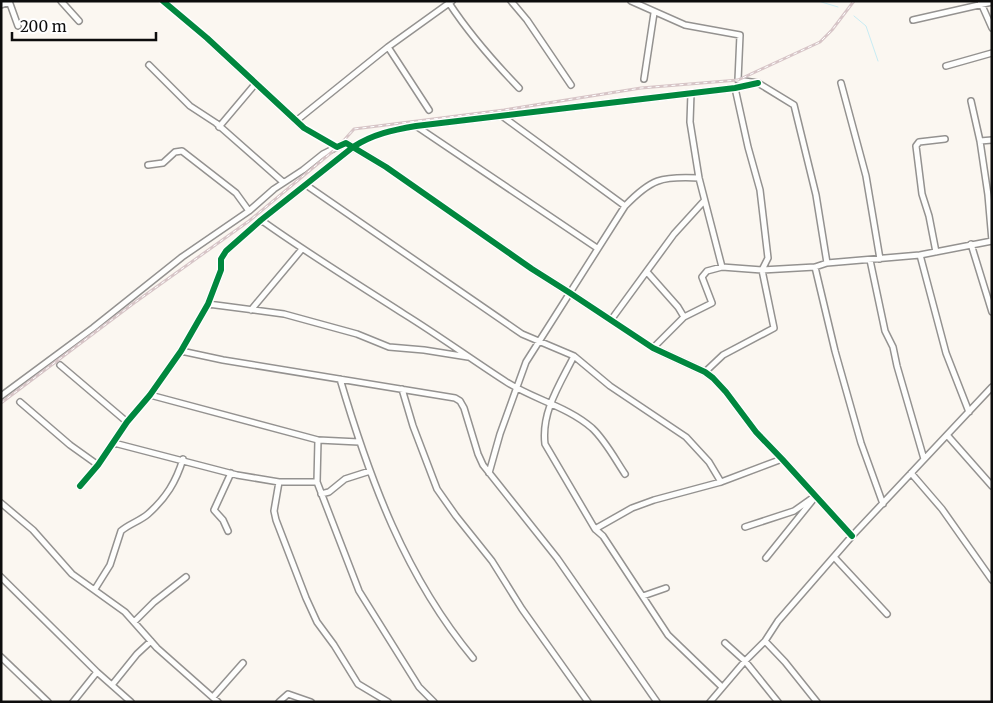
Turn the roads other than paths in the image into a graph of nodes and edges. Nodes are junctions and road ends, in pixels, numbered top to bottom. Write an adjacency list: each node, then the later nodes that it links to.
1 (61, 1): 12 (street)
2 (163, 1): 21 (street)
3 (511, 1): 23 (street)
4 (631, 1): 10 (street)
5 (9, 2): 9 (street); 13 (street)
6 (451, 2): 15 (street); 24 (street)
7 (992, 2): 8 (street)
8 (980, 3): 11 (street); 14 (street)
9 (1, 5)
10 (654, 13): 19 (street); 22 (street)
11 (912, 20)
12 (79, 21)
13 (18, 26)
14 (992, 28)
15 (388, 47): 28 (street); 30 (street)
16 (992, 53): 18 (street)
17 (149, 65): 32 (street)
18 (946, 66)
19 (644, 79)
20 (841, 82): 53 (street)
21 (256, 83): 30 (street); 32 (street)
22 (758, 83): 25 (street); 55 (street)
23 (571, 85)
24 (519, 88)
25 (735, 88): 26 (street); 58 (street)
26 (691, 93): 29 (street); 39 (street)
27 (971, 101): 35 (street)
28 (429, 110)
29 (502, 116): 31 (street); 44 (street)
30 (296, 121): 36 (street)
31 (416, 126): 37 (street); 49 (street)
32 (219, 127): 40 (street)
33 (944, 140): 51 (street)
34 (992, 140): 35 (street)
35 (980, 141): 42 (street)
36 (337, 147): 37 (street); 40 (street)
37 (353, 147): 41 (street); 60 (street)
38 (148, 166): 45 (street)
39 (699, 178): 43 (street); 44 (street)
40 (283, 182): 45 (street)
41 (306, 185): 46 (street); 66 (street)
42 (990, 195): 47 (street)
43 (704, 201): 56 (street); 59 (street)
44 (625, 206): 49 (street)
45 (249, 211): 78 (street)
46 (261, 220): 50 (street); 61 (street)
47 (992, 241): 48 (street)
48 (971, 244): 51 (street); 63 (street)
49 (597, 248): 60 (street)
50 (302, 250): 62 (street); 70 (street)
51 (936, 252): 52 (street)
52 (920, 255): 53 (street); 81 (street)
53 (880, 259): 54 (street)
54 (870, 260): 55 (street); 89 (street)
55 (827, 263): 57 (street)
56 (722, 267): 58 (street); 64 (street)
57 (815, 267): 58 (street); 104 (street)
58 (762, 270): 72 (street)
59 (647, 272): 64 (street); 65 (street)
60 (570, 293): 65 (street); 66 (street)
61 (208, 304): 62 (street); 68 (street)
62 (251, 310): 70 (street)
63 (992, 312)
64 (684, 317): 67 (street)
65 (611, 320): 67 (street)
66 (540, 341): 69 (street); 75 (street)
67 (653, 348): 72 (street)
68 (181, 351): 73 (street); 77 (street)
69 (574, 356): 80 (street); 98 (street)
70 (469, 357): 75 (street)
71 (60, 365): 82 (street)
72 (705, 372): 87 (street)
73 (340, 380): 74 (street); 86 (street)
74 (402, 389): 93 (street); 138 (street)
75 (517, 389): 80 (street); 93 (street)
76 (991, 390): 81 (street)
77 (150, 395): 82 (street); 84 (street)
78 (1, 396)
79 (20, 402): 90 (street)
80 (550, 403): 95 (street); 106 (street)
81 (969, 412): 83 (street)
82 (128, 422): 85 (street)
83 (947, 435): 89 (street); 100 (street)
84 (318, 440): 86 (street); 97 (street)
85 (114, 442): 88 (street); 90 (street)
86 (359, 442): 91 (street)
87 (782, 458): 98 (street); 102 (street)
88 (183, 459): 92 (street); 115 (street)
89 (924, 459): 94 (street)
90 (98, 465): 99 (street)
91 (370, 471): 101 (street); 123 (street)
92 (231, 473): 96 (street); 107 (street)
93 (489, 473): 139 (street)
94 (911, 473): 104 (street); 113 (street)
95 (626, 474)
96 (279, 482): 97 (street); 136 (street)
97 (317, 482): 101 (street)
98 (721, 482): 106 (street)
99 (80, 486)
100 (992, 486)
101 (322, 494): 137 (street)
102 (816, 496): 105 (street); 108 (street); 110 (street)
103 (1, 503): 115 (street)
104 (883, 504): 108 (street)
105 (745, 527)
106 (595, 529): 116 (street)
107 (228, 532)
108 (852, 536): 109 (street)
109 (834, 557): 117 (street); 120 (street)
110 (766, 558)
111 (186, 576): 118 (street)
112 (1, 578): 126 (street)
113 (992, 580)
114 (666, 588): 116 (street)
115 (95, 589): 118 (street)
116 (643, 596): 128 (street)
117 (887, 614)
118 (134, 622): 119 (street)
119 (151, 641): 127 (street); 129 (street)
120 (765, 641): 124 (street); 142 (street)
121 (725, 643): 124 (street)
122 (1, 657): 130 (street)
123 (473, 658)
124 (745, 661): 128 (street); 141 (street)
125 (244, 663): 129 (street)
126 (97, 672): 127 (street); 131 (street)
127 (112, 685): 132 (street)
128 (722, 686): 140 (street)
129 (213, 697): 133 (street)
130 (48, 702)
131 (73, 702)
132 (131, 702)
133 (218, 702)
134 (279, 702): 135 (street)
135 (311, 702)
136 (388, 702)
137 (434, 702)
138 (588, 702)
139 (657, 702)
140 (710, 702)
141 (778, 702)
142 (817, 702)

